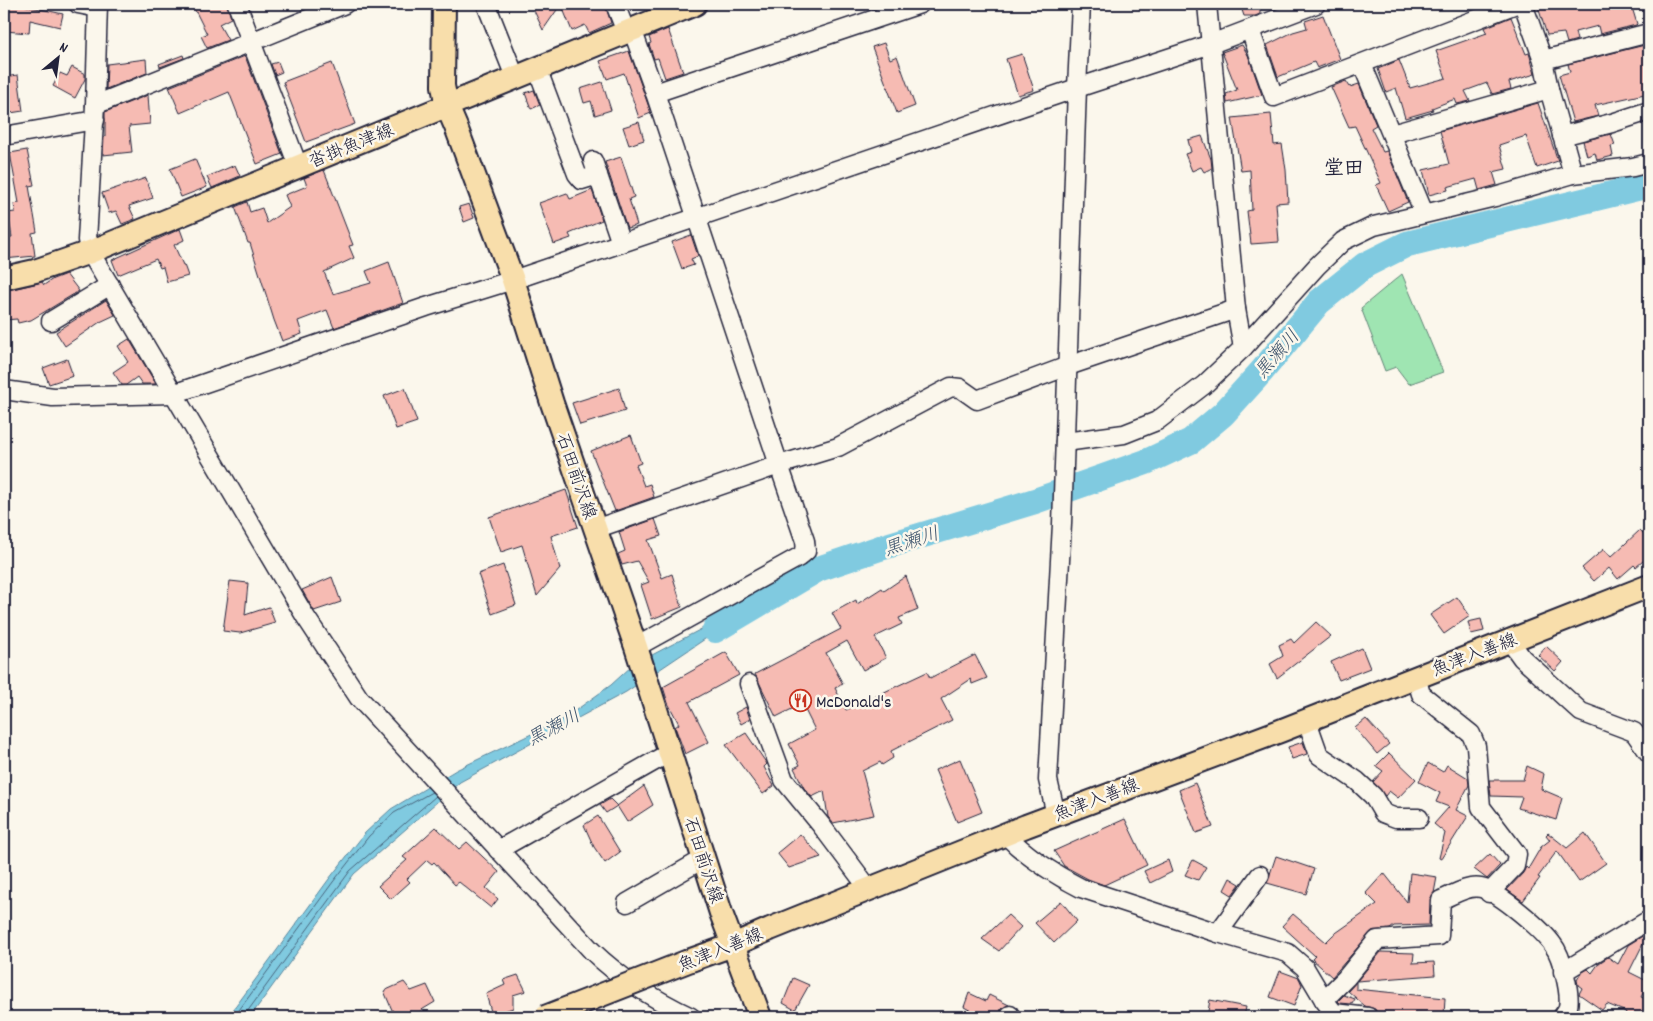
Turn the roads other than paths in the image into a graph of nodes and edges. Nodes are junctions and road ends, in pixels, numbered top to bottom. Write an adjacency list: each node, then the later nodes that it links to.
1 (78, 4): 14 (street)
2 (237, 4): 18 (street)
3 (345, 4): 18 (street)
4 (444, 4): 27 (main road, 石田前沢線)
5 (486, 4): 23 (street)
6 (615, 4): 16 (street)
7 (695, 4): 16 (main road, 沓掛魚津線)
8 (920, 4): 26 (street)
9 (1081, 4): 24 (street)
10 (1206, 4): 19 (street)
11 (1314, 4): 15 (street)
12 (1516, 4): 21 (street)
13 (1523, 4): 20 (street)
14 (98, 6): 29 (street)
15 (1250, 30): 19 (street); 21 (street)
16 (629, 31): 22 (main road, 沓掛魚津線); 26 (street)
17 (1649, 33): 20 (street)
18 (252, 41): 29 (street); 34 (street)
19 (1211, 44): 24 (street); 43 (street)
20 (1543, 60): 25 (street)
21 (1362, 64): 30 (street)
22 (537, 68): 23 (main road, 沓掛魚津線); 38 (street)
23 (515, 77): 27 (main road, 沓掛魚津線)
24 (1077, 88): 37 (street); 46 (street)
25 (1549, 89): 30 (street); 32 (street)
26 (655, 93): 37 (street)
27 (447, 106): 34 (main road, 沓掛魚津線); 41 (main road, 石田前沢線)
28 (1649, 111): 32 (street)
29 (95, 112): 31 (street); 39 (street)
30 (1392, 134): 36 (street)
31 (4, 136)
32 (1562, 136): 35 (street)
33 (1649, 163): 35 (street)
34 (298, 166): 39 (main road, 沓掛魚津線)
35 (1573, 174): 36 (street)
36 (1424, 213): 45 (street)
37 (697, 218): 38 (street); 50 (street)
38 (621, 243): 41 (street)
39 (90, 252): 40 (main road, 沓掛魚津線); 42 (street)
40 (4, 278)
41 (513, 280): 48 (street); 51 (main road, 石田前沢線)
42 (110, 285): 44 (street); 48 (street)
43 (1236, 309): 45 (street); 46 (street)
44 (51, 321)
45 (1243, 348): 49 (street)
46 (1068, 366): 49 (street); 50 (street)
47 (4, 390): 48 (street)
48 (174, 394): 63 (street)
49 (1065, 442): 60 (street)
50 (779, 465): 51 (street); 54 (street)
51 (594, 528): 54 (main road, 石田前沢線)
52 (1649, 586): 53 (main road, 魚津入善線)
53 (1509, 640): 55 (main road, 魚津入善線); 59 (street)
54 (636, 647): 58 (main road, 石田前沢線)
55 (1416, 678): 57 (main road, 魚津入善線); 67 (street)
56 (749, 684): 66 (street)
57 (1307, 720): 60 (main road, 魚津入善線); 61 (street)
58 (670, 753): 63 (street); 64 (main road, 石田前沢線)
59 (1649, 753)
60 (1056, 815): 62 (main road, 魚津入善線)
61 (1419, 818)
62 (1006, 834): 66 (main road, 魚津入善線); 70 (street)
63 (498, 850): 75 (street)
64 (703, 859): 68 (street); 71 (main road, 石田前沢線)
65 (1260, 875): 70 (street)
66 (869, 889): 71 (main road, 魚津入善線)
67 (1489, 893): 72 (street); 73 (street)
68 (627, 903)
69 (1649, 920): 72 (street)
70 (1218, 933): 73 (street)
71 (733, 945): 74 (main road, 魚津入善線, bridge); 76 (main road, 石田前沢線)
72 (1563, 972): 78 (street)
73 (1324, 1000): 77 (street)
74 (545, 1017)
75 (691, 1017)
76 (760, 1017)
77 (1368, 1017)
78 (1562, 1017)

